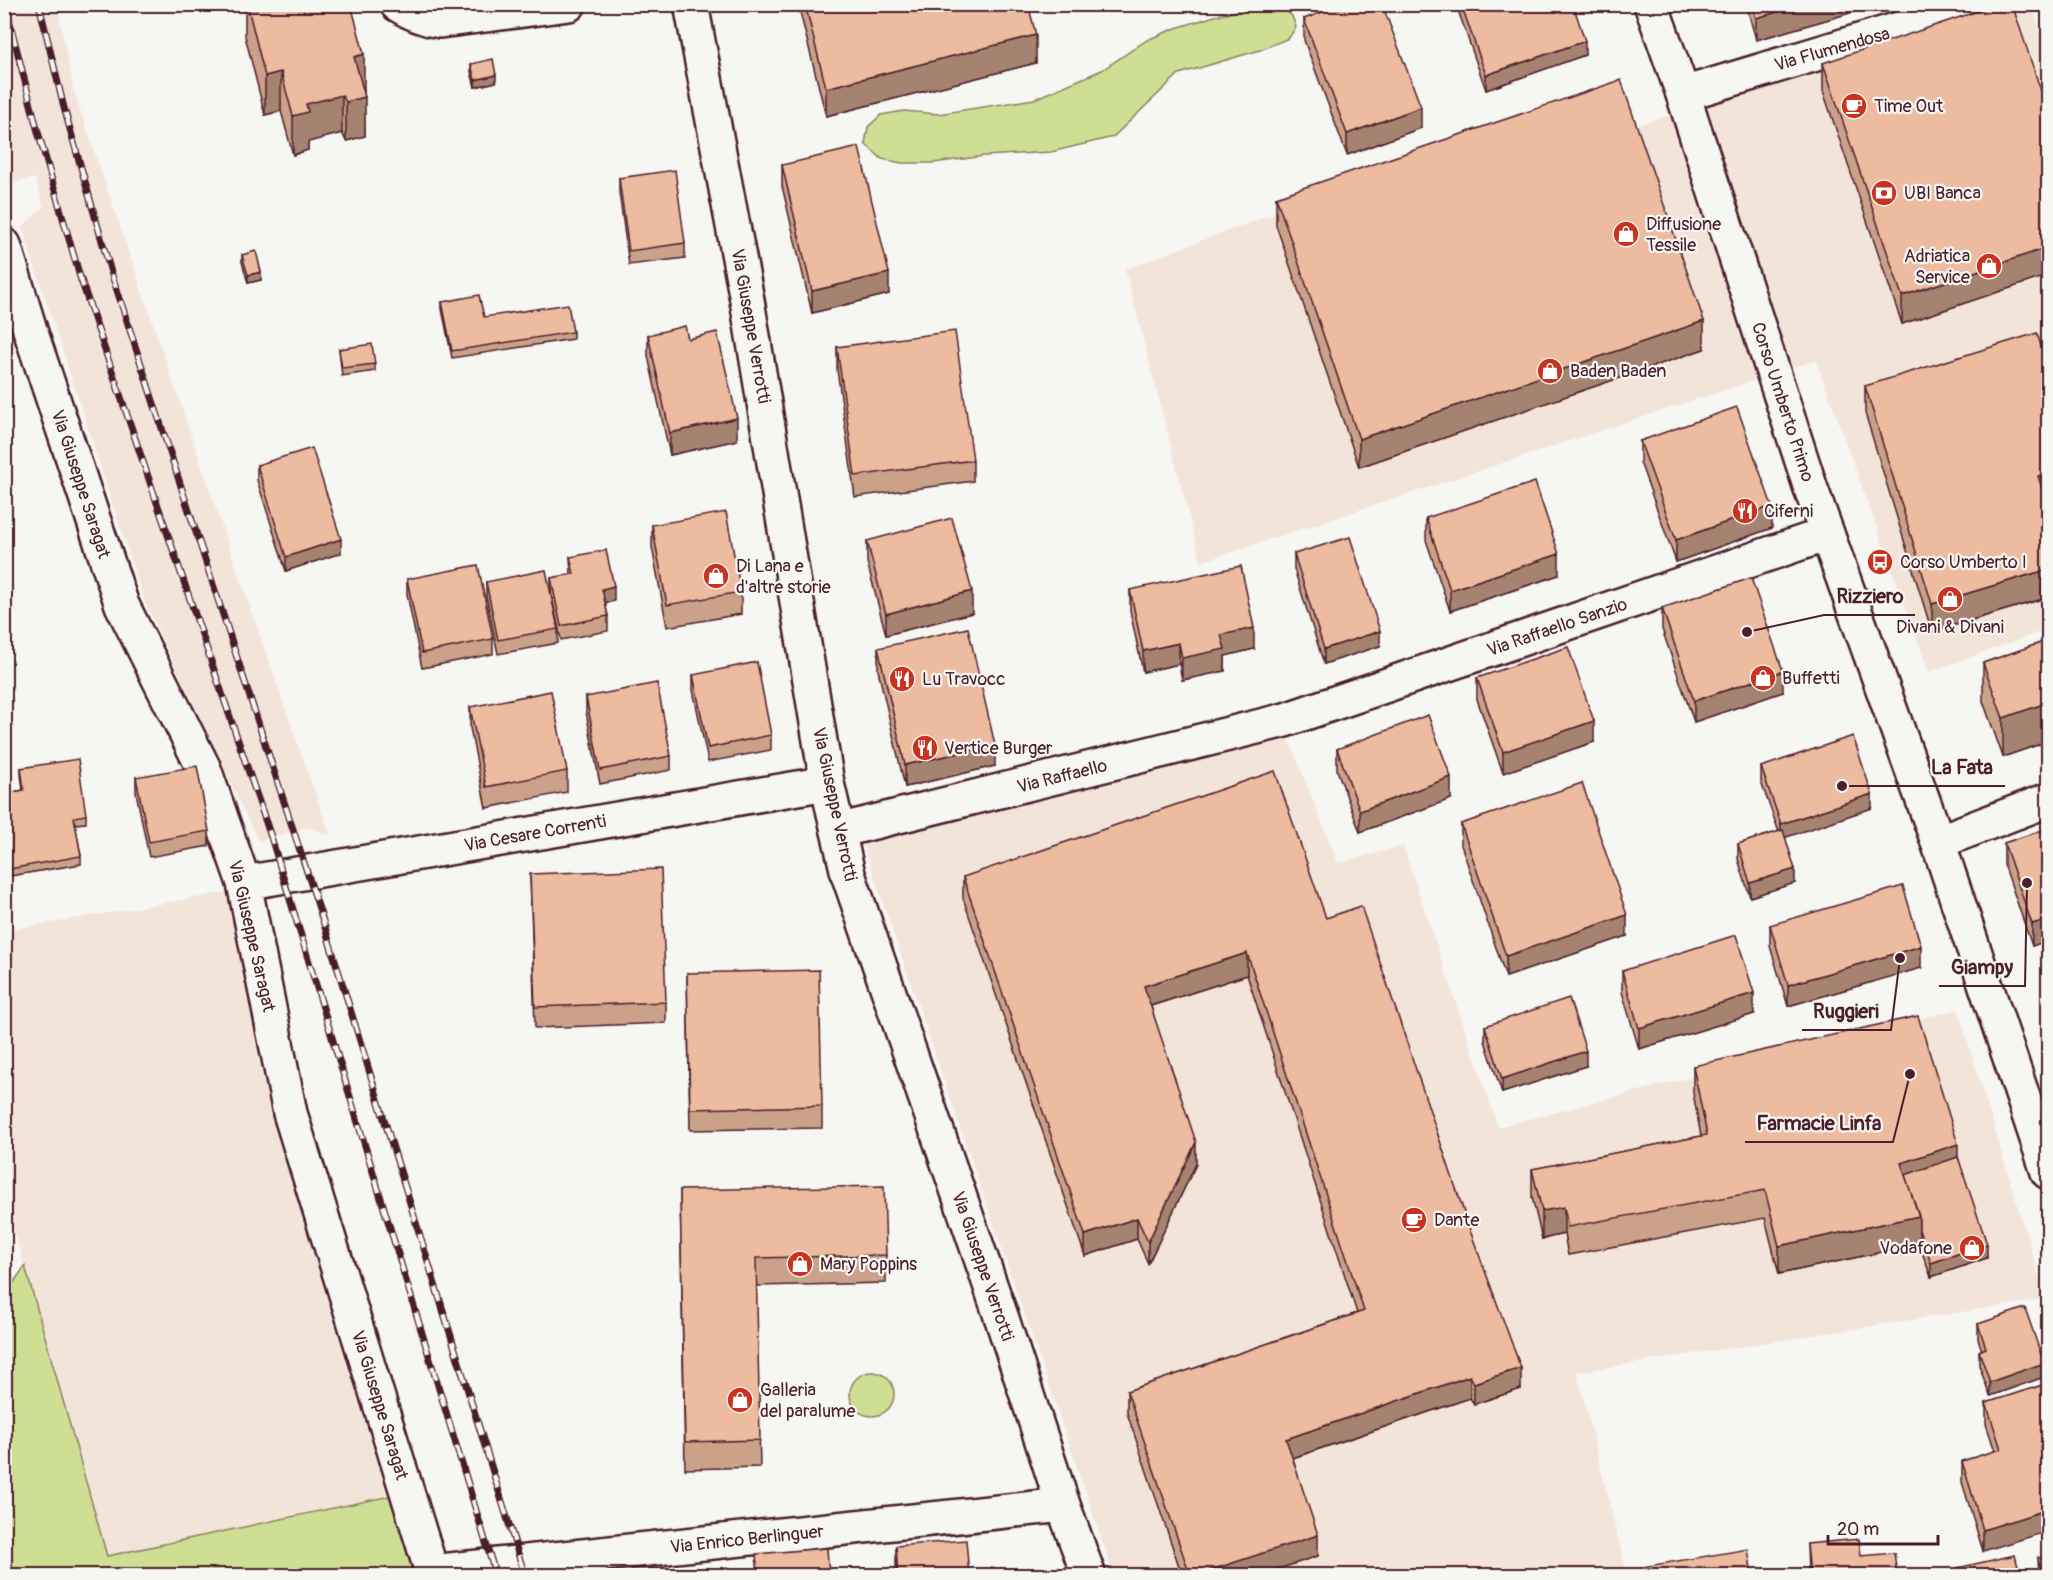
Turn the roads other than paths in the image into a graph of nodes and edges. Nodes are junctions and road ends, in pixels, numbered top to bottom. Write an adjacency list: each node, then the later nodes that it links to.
1 (398, 4): 2 (street)
2 (569, 4)
3 (692, 4): 10 (street, Via Giuseppe Verrotti)
4 (1651, 4): 6 (street, Corso Umberto Primo)
5 (1982, 4): 6 (street, Via Flumendosa)
6 (1683, 94): 8 (street, Corso Umberto Primo)
7 (4, 245): 14 (street, Via Giuseppe Saragat)
8 (1827, 534): 9 (street, Via Raffaello Sanzio); 13 (street, Corso Umberto Primo)
9 (1286, 720): 12 (street, Via Raffaello)
10 (827, 783): 12 (street, Via Giuseppe Verrotti); 14 (street, Via Cesare Correnti)
11 (2049, 800): 13 (street)
12 (838, 831): 16 (street, Via Giuseppe Verrotti)
13 (1938, 842): 15 (street, Corso Umberto Primo)
14 (244, 883): 17 (street, Via Giuseppe Saragat)
15 (2049, 1172)
16 (1063, 1505): 17 (street, Via Enrico Berlinguer); 18 (street, Via Giuseppe Verrotti)
17 (432, 1574)
18 (1089, 1575)

